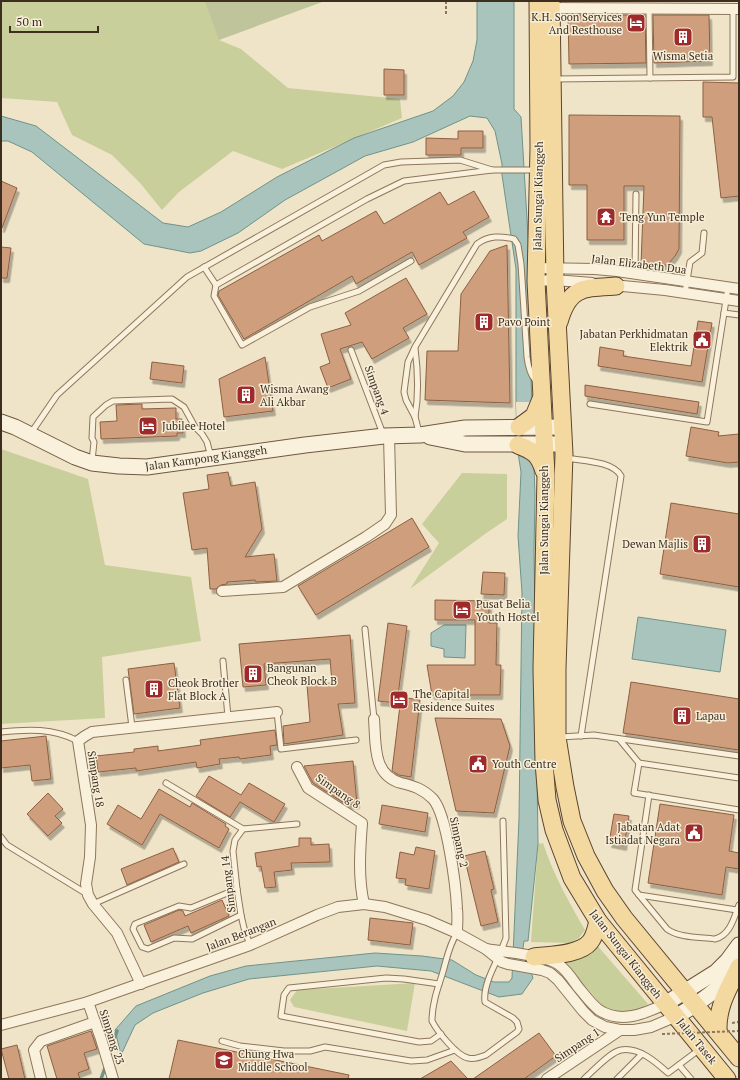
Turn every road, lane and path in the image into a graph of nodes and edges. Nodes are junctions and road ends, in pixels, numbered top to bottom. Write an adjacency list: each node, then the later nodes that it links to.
1 (446, 1): 5 (path)
2 (544, 5): 3 (street); 7 (main road, Jalan Sungai Kianggeh); 9 (main road, Jalan Sungai Kianggeh)
3 (648, 8): 4 (street); 6 (lane)
4 (736, 9): 6 (lane)
5 (446, 15)
6 (650, 78): 7 (lane)
7 (553, 79): 16 (main road, Jalan Sungai Kianggeh)
8 (492, 170): 9 (lane); 13 (lane); 18 (lane)
9 (534, 170): 15 (main road, Jalan Sungai Kianggeh)
10 (636, 194): 14 (lane)
11 (704, 233): 17 (lane)
12 (411, 261): 18 (lane)
13 (204, 267): 18 (lane); 36 (lane)
14 (634, 273): 16 (street, Jalan Elizabeth Dua); 17 (street, Jalan Elizabeth Dua)
15 (536, 274): 16 (street, Jalan Elizabeth Dua); 30 (main road, Jalan Sungai Kianggeh)
16 (555, 275): 19 (street, Jalan Elizabeth Dua); 27 (main road, Jalan Sungai Kianggeh)
17 (687, 281): 20 (street, Jalan Elizabeth Dua); 22 (lane)
18 (216, 285)
19 (616, 286): 22 (street, Jalan Elizabeth Dua); 27 (main road)
20 (728, 287): 21 (street, Jalan Elizabeth Dua); 23 (lane)
21 (739, 289)
22 (686, 293): 23 (street, Jalan Elizabeth Dua)
23 (726, 299): 24 (street, Jalan Elizabeth Dua); 25 (lane)
24 (739, 301)
25 (724, 313): 26 (lane); 31 (lane)
26 (739, 315)
27 (557, 328): 35 (main road, Jalan Sungai Kianggeh)
28 (415, 347): 30 (lane); 32 (lane); 32 (lane)
29 (351, 350): 38 (lane, Simpang 4)
30 (539, 386): 34 (main road, Jalan Sungai Kianggeh)
31 (590, 404)
32 (414, 416): 37 (lane)
33 (1, 422): 36 (main road, Jalan Kampong Kianggeh)
34 (527, 425): 35 (main road, Jalan Kampong Kianggeh); 37 (main road, Jalan Kampong Kianggeh); 39 (main road, Jalan Sungai Kianggeh)
35 (563, 427): 40 (main road, Jalan Sungai Kianggeh)
36 (30, 434): 42 (main road, Jalan Kampong Kianggeh)
37 (420, 435): 38 (main road, Jalan Kampong Kianggeh); 39 (main road, Jalan Kampong Kianggeh)
38 (386, 436): 41 (main road, Jalan Kampong Kianggeh); 43 (street)
39 (527, 446): 40 (main road, Jalan Kampong Kianggeh); 76 (main road, Jalan Sungai Kianggeh)
40 (564, 451): 52 (lane); 53 (main road, Jalan Sungai Kianggeh)
41 (211, 458): 42 (main road, Jalan Kampong Kianggeh); 42 (lane)
42 (92, 463)
43 (222, 591)
44 (365, 629): 49 (lane)
45 (223, 661): 48 (lane)
46 (126, 680): 50 (lane)
47 (277, 712): 48 (street, Simpang 18); 55 (lane)
48 (228, 717): 50 (street, Simpang 18)
49 (374, 718): 77 (street, Simpang 2)
50 (132, 727): 56 (street, Simpang 18)
51 (1, 732): 56 (lane)
52 (582, 736): 53 (lane); 54 (lane)
53 (557, 737): 85 (main road, Jalan Sungai Kianggeh)
54 (619, 739): 57 (lane); 58 (lane)
55 (356, 740)
56 (78, 741): 70 (street, Simpang 18)
57 (739, 756)
58 (639, 763): 60 (lane); 62 (lane)
59 (297, 767): 73 (street, Simpang 8)
60 (739, 778)
61 (166, 783): 66 (lane)
62 (649, 795): 63 (lane); 71 (lane)
63 (739, 810)
64 (503, 821): 80 (lane)
65 (297, 824): 66 (lane)
66 (243, 829): 69 (lane, Simpang 14)
67 (1, 837): 70 (lane)
68 (184, 864): 72 (lane)
69 (237, 889): 75 (lane, Simpang 14); 75 (lane)
70 (88, 895): 72 (street, Simpang 18)
71 (639, 895): 74 (lane); 74 (lane)
72 (93, 904): 83 (street, Simpang 18)
73 (364, 904): 77 (street, Jalan Berangan); 78 (street, Jalan Berangan)
74 (738, 907)
75 (241, 915): 78 (lane, Simpang 14)
76 (598, 921): 81 (main road); 87 (main road, Jalan Sungai Kianggeh)
77 (457, 933): 80 (street, Jalan Berangan); 84 (lane)
78 (250, 944): 83 (street, Jalan Berangan)
79 (739, 945): 85 (main road)
80 (503, 955): 81 (street, Jalan Berangan); 81 (street, Jalan Berangan); 97 (lane)
81 (533, 962): 87 (street, Jalan Berangan); 90 (street, Jalan Berangan)
82 (739, 966): 85 (main road); 92 (main road)
83 (141, 984): 86 (street, Jalan Berangan)
84 (439, 984): 93 (lane); 93 (lane)
85 (690, 999): 87 (main road); 92 (main road, Jalan Tasek)
86 (88, 1002): 88 (street, Simpang 23); 89 (street, Jalan Berangan)
87 (671, 1010): 90 (street, Jalan Berangan); 96 (main road, Jalan Tasek)
88 (95, 1022): 101 (street); 102 (street, Simpang 23)
89 (1, 1025)
90 (620, 1030): 103 (street, Simpang 1)
91 (739, 1031): 94 (path, bridge)
92 (718, 1032): 99 (main road, Jalan Tasek)
93 (441, 1034): 97 (lane)
94 (662, 1034)
95 (222, 1041): 97 (lane)
96 (702, 1047): 100 (lane); 107 (main road, Jalan Tasek)
97 (455, 1050)
98 (642, 1054): 100 (lane); 104 (lane); 105 (lane)
99 (739, 1058)
100 (679, 1065): 106 (lane)
101 (41, 1079)
102 (113, 1079)
103 (548, 1079)
104 (584, 1079)
105 (616, 1079)
106 (691, 1079)
107 (727, 1079)

